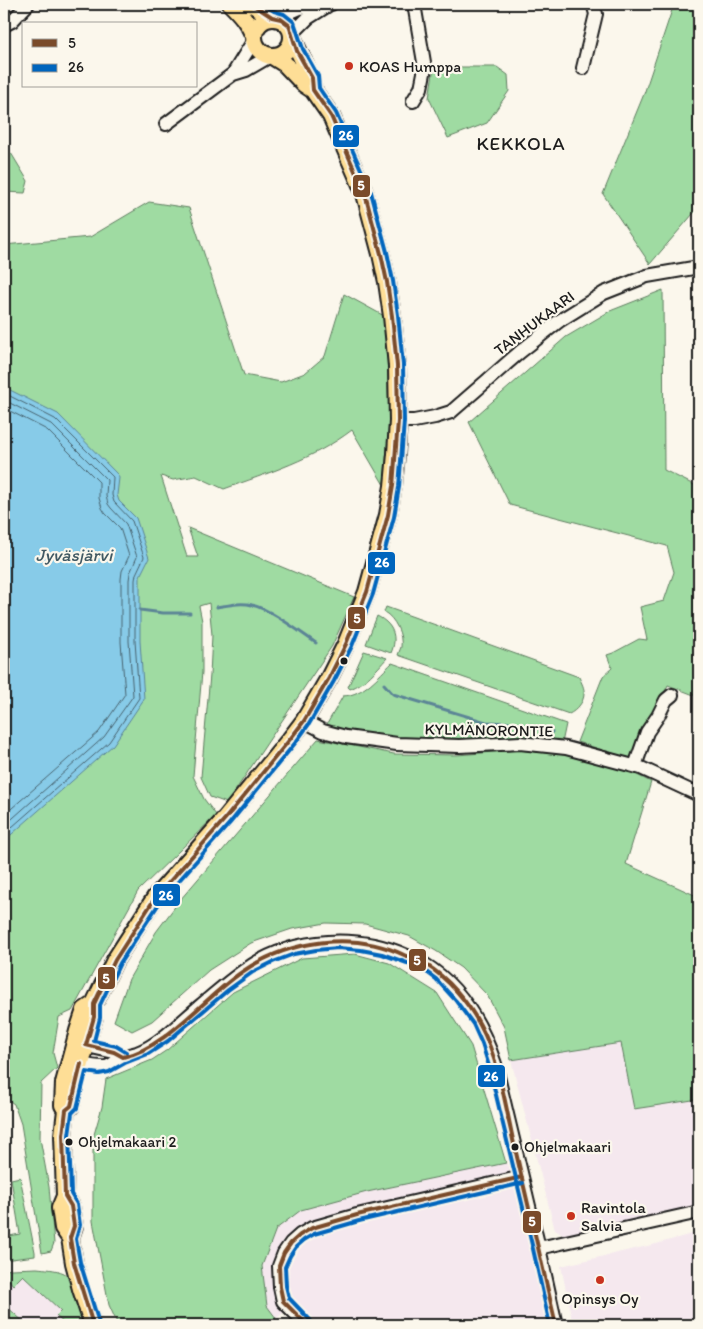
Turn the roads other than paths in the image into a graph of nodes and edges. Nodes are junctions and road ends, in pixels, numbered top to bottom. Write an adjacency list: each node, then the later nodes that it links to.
1 (28, 4): 8 (street)
2 (231, 4): 10 (main road)
3 (252, 4): 7 (main road)
4 (331, 4): 7 (street); 9 (street)
5 (414, 4): 15 (street)
6 (593, 4): 12 (street)
7 (274, 17): 9 (main road); 10 (main road)
8 (4, 25)
9 (293, 36): 11 (main road); 14 (main road)
10 (254, 38): 11 (main road); 13 (street)
11 (271, 56): 13 (street); 14 (main road)
12 (583, 68)
13 (233, 74): 16 (street)
14 (313, 90): 18 (main road)
15 (413, 100)
16 (166, 124)
17 (699, 267): 18 (street, TANHUKAARI)
18 (398, 421): 20 (main road)
19 (672, 695): 21 (street)
20 (304, 721): 21 (street, KYLMÄNORONTIE); 23 (main road)
21 (636, 766): 22 (street, KYLMÄNORONTIE)
22 (699, 795)
23 (81, 1044): 24 (street); 25 (main road)
24 (123, 1057): 25 (street); 26 (street)
25 (76, 1062): 29 (main road)
26 (522, 1177): 28 (street); 30 (street)
27 (699, 1212): 28 (street)
28 (539, 1248): 31 (street)
29 (94, 1325)
30 (307, 1325)
31 (556, 1325)

